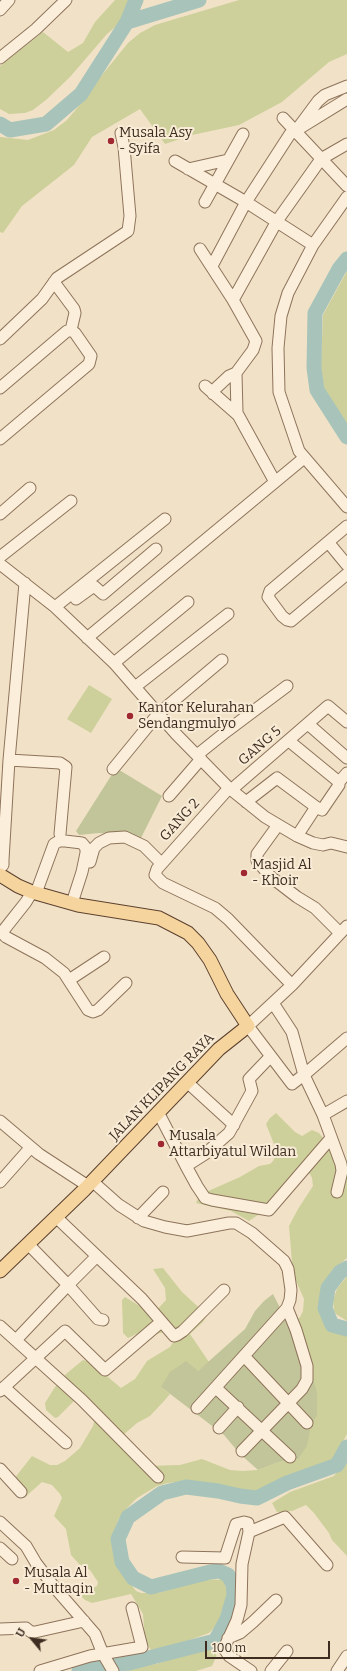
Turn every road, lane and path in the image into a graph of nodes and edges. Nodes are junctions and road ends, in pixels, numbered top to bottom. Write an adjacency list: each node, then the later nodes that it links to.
1 (9, 0): 3 (street)
2 (66, 0): 4 (street)
3 (0, 10)
4 (0, 58)
5 (347, 86): 8 (street)
6 (347, 99): 8 (street)
7 (283, 118): 8 (street)
8 (295, 132): 13 (street); 20 (street)
9 (121, 133): 25 (street)
10 (243, 134): 12 (street)
11 (347, 144): 13 (street)
12 (228, 160): 15 (street); 16 (street)
13 (321, 160): 17 (street); 21 (street)
14 (175, 161): 15 (street)
15 (188, 169): 16 (street)
16 (215, 184): 19 (street); 20 (street)
17 (347, 186)
18 (347, 197): 22 (street)
19 (204, 202)
20 (246, 202): 21 (street); 24 (street)
21 (277, 221): 22 (street); 26 (street)
22 (313, 245): 33 (street)
23 (200, 249): 24 (street)
24 (212, 266): 26 (street)
25 (54, 282): 27 (street); 28 (street)
26 (233, 300): 29 (street)
27 (71, 330): 30 (street); 32 (street)
28 (0, 339)
29 (236, 373): 31 (street); 31 (street)
30 (0, 388)
31 (238, 415): 34 (street)
32 (0, 439)
33 (304, 458): 34 (street); 37 (street)
34 (275, 482): 51 (street)
35 (30, 488): 38 (street)
36 (71, 501): 43 (street)
37 (347, 507)
38 (0, 514)
39 (165, 519): 49 (street)
40 (347, 526): 41 (street)
41 (328, 542): 45 (street); 46 (street)
42 (156, 549): 49 (street)
43 (0, 557)
44 (0, 564): 47 (street)
45 (347, 565)
46 (347, 574)
47 (24, 583): 49 (street); 62 (street)
48 (188, 602): 53 (street)
49 (57, 609): 51 (street)
50 (228, 614): 55 (street)
51 (87, 638): 53 (street)
52 (222, 660): 56 (street)
53 (114, 663): 55 (street)
54 (287, 686): 60 (street)
55 (135, 687): 56 (street)
56 (158, 714): 60 (street); 63 (street)
57 (347, 722): 58 (street, GANG 5)
58 (308, 724): 59 (street, GANG 5); 61 (street)
59 (289, 741): 65 (street); 66 (street, GANG 5)
60 (199, 757): 66 (street); 67 (street)
61 (347, 758)
62 (9, 760): 71 (street); 75 (street)
63 (113, 769)
64 (347, 773): 65 (street)
65 (339, 782): 69 (street)
66 (230, 789): 68 (street); 74 (street, GANG 2)
67 (169, 796)
68 (246, 802): 69 (street); 70 (street)
69 (316, 807): 72 (street)
70 (278, 825): 72 (street); 79 (street)
71 (60, 834)
72 (296, 836): 73 (street)
73 (347, 848)
74 (162, 863): 78 (street); 83 (street, GANG 2)
75 (0, 868)
76 (0, 875): 77 (main road)
77 (34, 892): 78 (main road); 78 (street); 81 (street)
78 (75, 904): 85 (main road)
79 (344, 929): 83 (street, JALAN KLIPANG RAYA)
80 (104, 957): 81 (street)
81 (70, 980): 82 (street)
82 (126, 984)
83 (292, 985): 84 (street, JALAN KLIPANG RAYA)
84 (273, 1003): 85 (street, JALAN KLIPANG RAYA); 88 (street)
85 (248, 1026): 87 (street); 89 (main road, JALAN KLIPANG RAYA)
86 (347, 1038): 88 (street)
87 (270, 1057): 88 (street); 94 (street)
88 (304, 1075): 92 (street)
89 (187, 1082): 91 (main road, JALAN KLIPANG RAYA); 94 (street)
90 (347, 1101): 92 (street)
91 (158, 1112): 97 (street); 99 (main road, JALAN KLIPANG RAYA)
92 (322, 1115): 95 (street)
93 (0, 1121): 96 (street)
94 (234, 1125): 97 (street)
95 (331, 1138): 97 (street); 101 (street)
96 (31, 1147): 98 (street); 99 (street)
97 (186, 1166)
98 (0, 1182)
99 (90, 1183): 102 (main road, JALAN KLIPANG RAYA); 103 (street)
100 (163, 1192): 103 (street)
101 (336, 1192)
102 (56, 1217): 104 (main road, JALAN KLIPANG RAYA); 105 (street)
103 (138, 1218): 109 (street)
104 (28, 1244): 106 (main road, JALAN KLIPANG RAYA); 107 (street)
105 (96, 1257): 107 (street); 111 (street)
106 (0, 1271)
107 (68, 1285): 110 (street); 113 (street)
108 (224, 1290): 111 (street)
109 (287, 1308): 114 (street); 118 (street)
110 (103, 1320)
111 (161, 1322): 115 (street)
112 (0, 1326): 113 (street)
113 (16, 1340): 115 (street)
114 (244, 1356): 116 (street); 118 (street)
115 (36, 1358): 117 (street); 128 (street)
116 (216, 1388): 119 (street); 120 (street)
117 (2, 1389): 124 (street)
118 (288, 1403): 121 (street); 123 (street)
119 (238, 1407): 122 (street); 123 (street)
120 (197, 1408)
121 (307, 1423)
122 (219, 1428)
123 (262, 1430): 125 (street); 126 (street)
124 (66, 1443)
125 (242, 1451)
126 (290, 1457)
127 (0, 1469): 129 (street)
128 (158, 1477)
129 (21, 1492)
130 (0, 1522): 140 (street)
131 (249, 1532): 134 (street); 136 (street); 137 (street)
132 (0, 1548): 135 (street)
133 (182, 1557): 134 (street)
134 (225, 1558): 136 (street)
135 (12, 1560)
136 (242, 1564): 142 (street)
137 (327, 1565)
138 (276, 1600): 142 (street)
139 (132, 1608): 145 (street)
140 (84, 1621): 141 (street); 145 (street)
141 (0, 1629)
142 (228, 1638): 148 (street)
143 (287, 1651): 149 (street)
144 (347, 1656): 150 (street)
145 (105, 1657): 146 (street); 147 (street)
146 (40, 1671)
147 (112, 1671)
148 (251, 1671)
149 (271, 1671)
150 (337, 1671)

